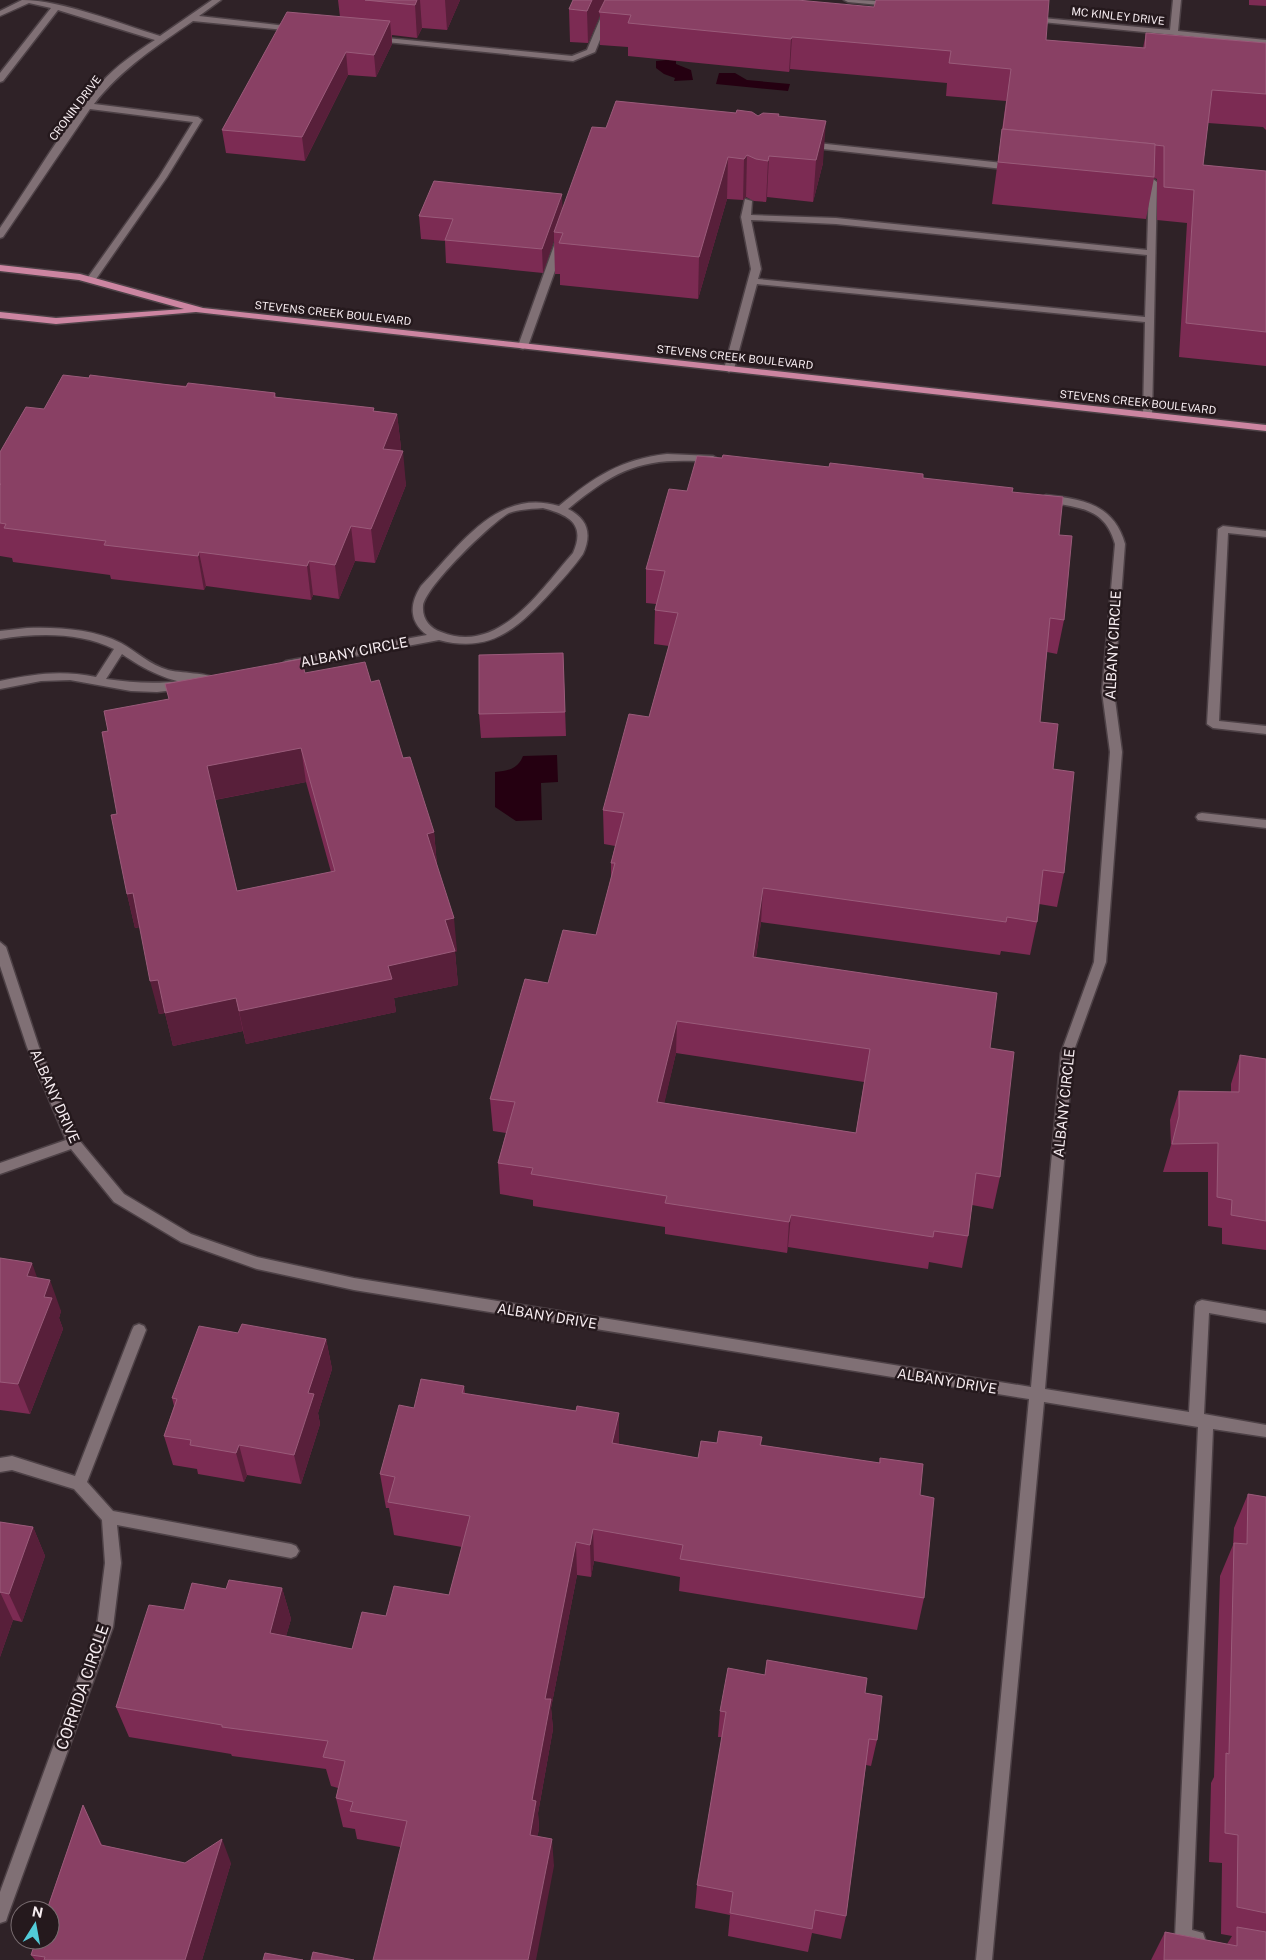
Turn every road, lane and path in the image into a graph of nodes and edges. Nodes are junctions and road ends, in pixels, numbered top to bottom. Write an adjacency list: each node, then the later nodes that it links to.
1 (27, 0): 7 (street); 8 (street)
2 (217, 0): 9 (street, CRONIN DRIVE)
3 (612, 0): 14 (street)
4 (848, 0): 6 (street)
5 (1177, 0): 12 (street)
6 (899, 5)
7 (56, 8): 13 (street); 16 (street)
8 (0, 14)
9 (190, 18): 11 (street); 13 (street, CRONIN DRIVE)
10 (1025, 18): 12 (street, MC KINLEY DRIVE)
11 (300, 30)
12 (1174, 33): 15 (street, MC KINLEY DRIVE)
13 (161, 38): 17 (street, CRONIN DRIVE)
14 (365, 38)
15 (1266, 42)
16 (0, 79)
17 (88, 106): 24 (street, CRONIN DRIVE); 27 (street)
18 (799, 144): 19 (street)
19 (1025, 169)
20 (1133, 180): 25 (street)
21 (748, 201): 22 (street)
22 (746, 217): 25 (street); 28 (street)
23 (564, 230): 32 (street)
24 (0, 235)
25 (1151, 253): 31 (street)
26 (0, 268): 27 (main road, STEVENS CREEK BOULEVARD)
27 (91, 280): 29 (main road, STEVENS CREEK BOULEVARD)
28 (753, 281): 31 (street); 33 (street)
29 (202, 311): 30 (main road, STEVENS CREEK BOULEVARD); 32 (main road, STEVENS CREEK BOULEVARD)
30 (0, 315)
31 (1150, 320): 34 (street)
32 (523, 346): 33 (main road, STEVENS CREEK BOULEVARD)
33 (729, 369): 34 (main road, STEVENS CREEK BOULEVARD)
34 (1148, 415): 35 (main road, STEVENS CREEK BOULEVARD)
35 (1266, 428)
36 (723, 460): 38 (street)
37 (1038, 497): 56 (street, ALBANY CIRCLE)
38 (562, 509): 41 (street, ALBANY CIRCLE); 41 (street, ALBANY CIRCLE)
39 (1266, 534): 48 (street)
40 (0, 635): 42 (street)
41 (439, 636): 43 (street, ALBANY CIRCLE)
42 (120, 648): 45 (street); 46 (street)
43 (271, 668)
44 (224, 676): 45 (street)
45 (210, 679): 46 (street)
46 (100, 680): 47 (street)
47 (0, 685)
48 (1266, 730)
49 (1202, 817): 50 (street)
50 (1266, 824)
51 (0, 947): 52 (street, ALBANY DRIVE)
52 (74, 1143): 53 (street); 56 (street, ALBANY DRIVE)
53 (0, 1169)
54 (1266, 1317): 57 (street)
55 (139, 1330): 60 (street)
56 (1037, 1396): 57 (street, ALBANY DRIVE); 65 (street, ALBANY CIRCLE)
57 (1201, 1421): 58 (street, ALBANY DRIVE); 64 (street)
58 (1266, 1431)
59 (0, 1465): 60 (street)
60 (79, 1484): 61 (street)
61 (109, 1517): 62 (street); 63 (street, CORRIDA CIRCLE)
62 (291, 1551)
63 (0, 1915)
64 (1211, 1942)
65 (984, 1960)

